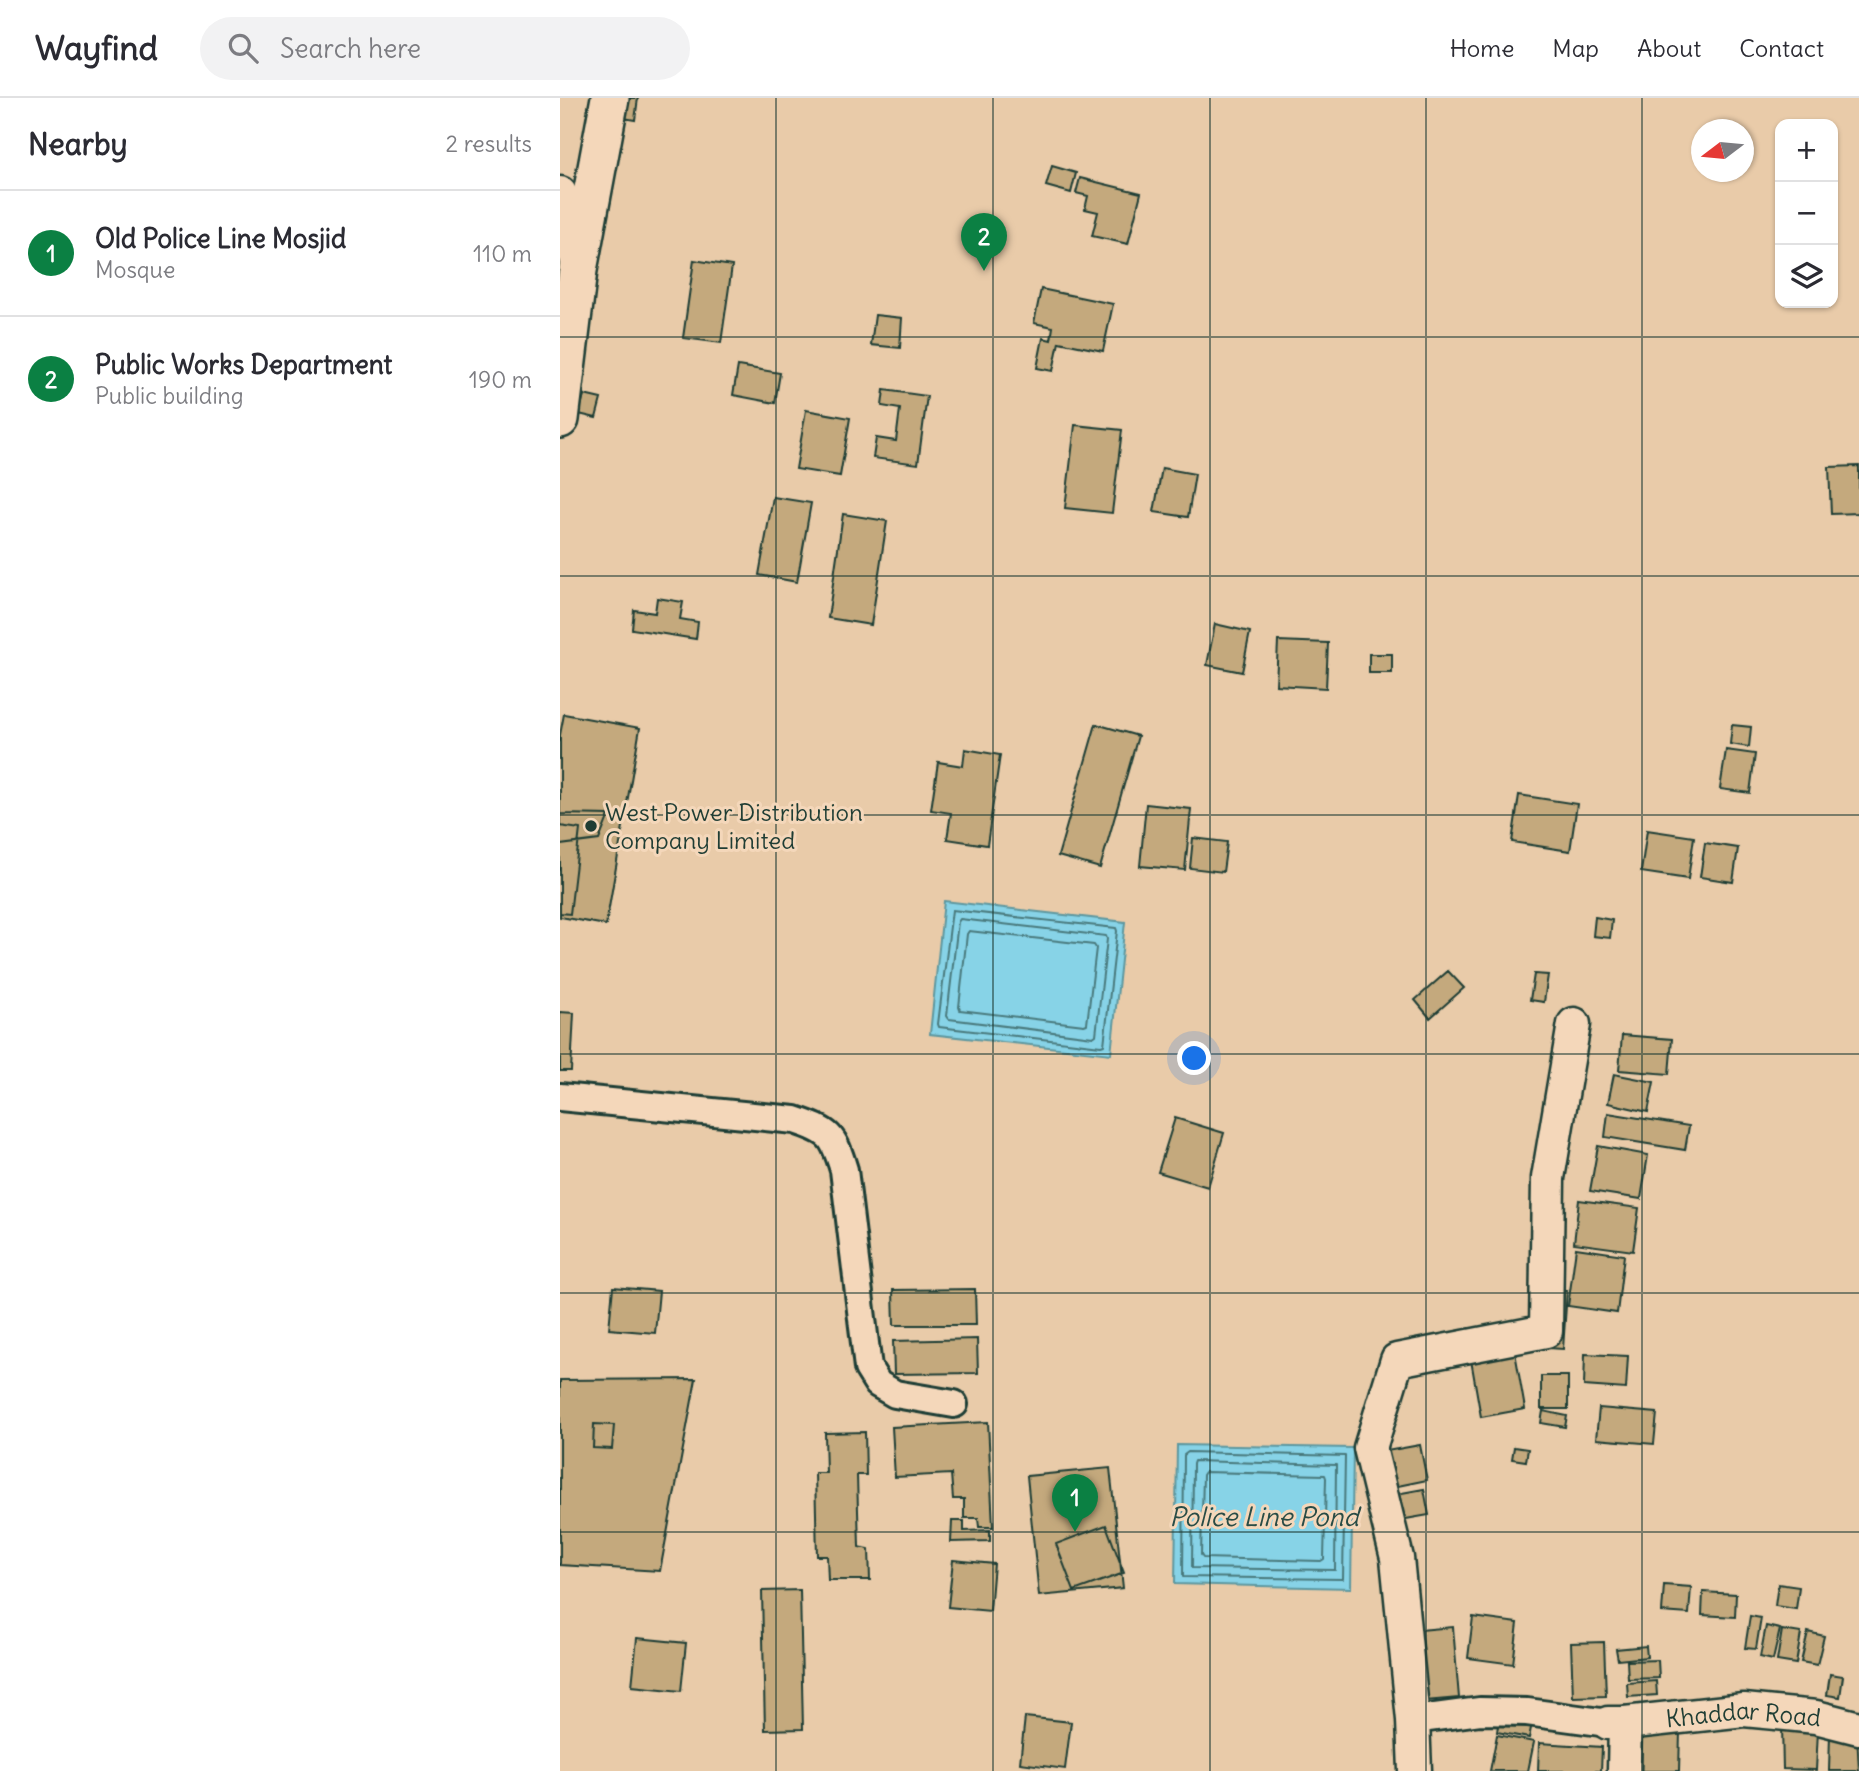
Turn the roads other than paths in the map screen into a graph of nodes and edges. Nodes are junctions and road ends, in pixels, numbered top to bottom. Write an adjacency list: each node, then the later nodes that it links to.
1 (610, 98): 3 (main road)
2 (560, 193): 3 (street)
3 (578, 270): 4 (main road)
4 (560, 419)
5 (1574, 1024): 8 (street)
6 (560, 1097): 7 (street)
7 (954, 1404)
8 (1413, 1720): 9 (street); 11 (street)
9 (1617, 1723): 10 (street, Khaddar Road); 12 (street)
10 (1859, 1728)
11 (1415, 1771)
12 (1624, 1771)

